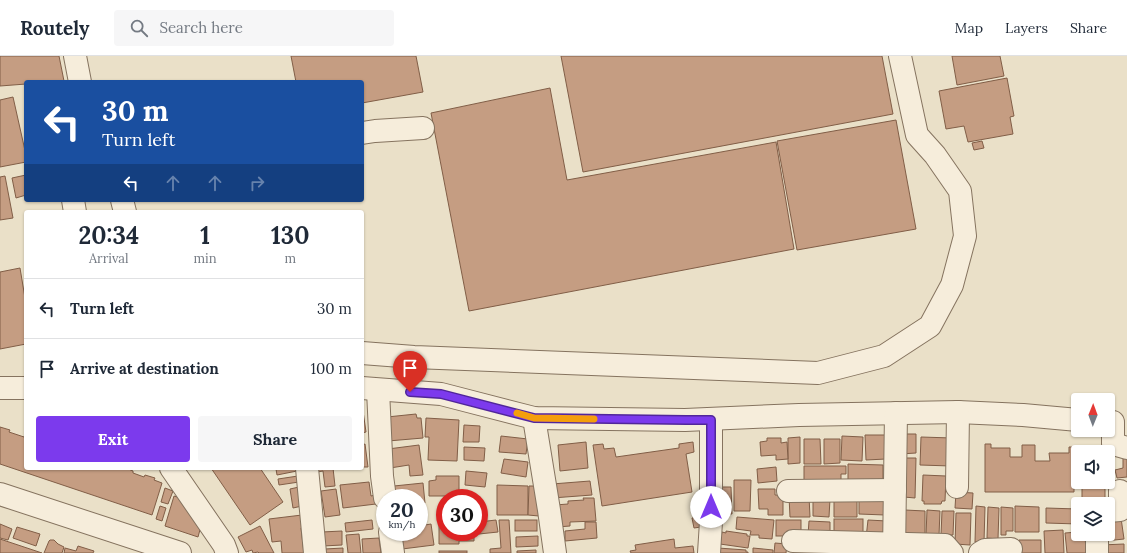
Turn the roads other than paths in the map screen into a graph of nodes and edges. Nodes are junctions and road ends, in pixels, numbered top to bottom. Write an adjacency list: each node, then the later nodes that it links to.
1 (75, 56): 3 (street)
2 (900, 56): 6 (street)
3 (80, 80)
4 (423, 128): 5 (street)
5 (364, 133)
6 (364, 352)
7 (0, 388): 8 (street)
8 (24, 388)
9 (370, 389): 12 (street); 20 (street)
10 (958, 412): 11 (street); 13 (street); 19 (street)
11 (896, 413): 14 (street); 22 (street)
12 (534, 418): 14 (street); 35 (street)
13 (1071, 419)
14 (711, 420): 36 (street)
15 (1116, 423): 16 (street)
16 (1127, 448)
17 (172, 470): 32 (street)
18 (307, 470): 33 (street)
19 (957, 487)
20 (384, 489)
21 (788, 490): 22 (street)
22 (895, 490): 29 (street)
23 (1120, 490): 25 (street)
24 (0, 494): 31 (street)
25 (1115, 510)
26 (391, 541): 34 (street)
27 (1097, 541): 39 (street)
28 (793, 542): 29 (street)
29 (894, 549): 37 (street)
30 (1011, 549): 38 (street)
31 (180, 553)
32 (227, 553)
33 (315, 553)
34 (393, 553)
35 (555, 553)
36 (709, 553)
37 (952, 553)
38 (980, 553)
39 (1097, 553)

